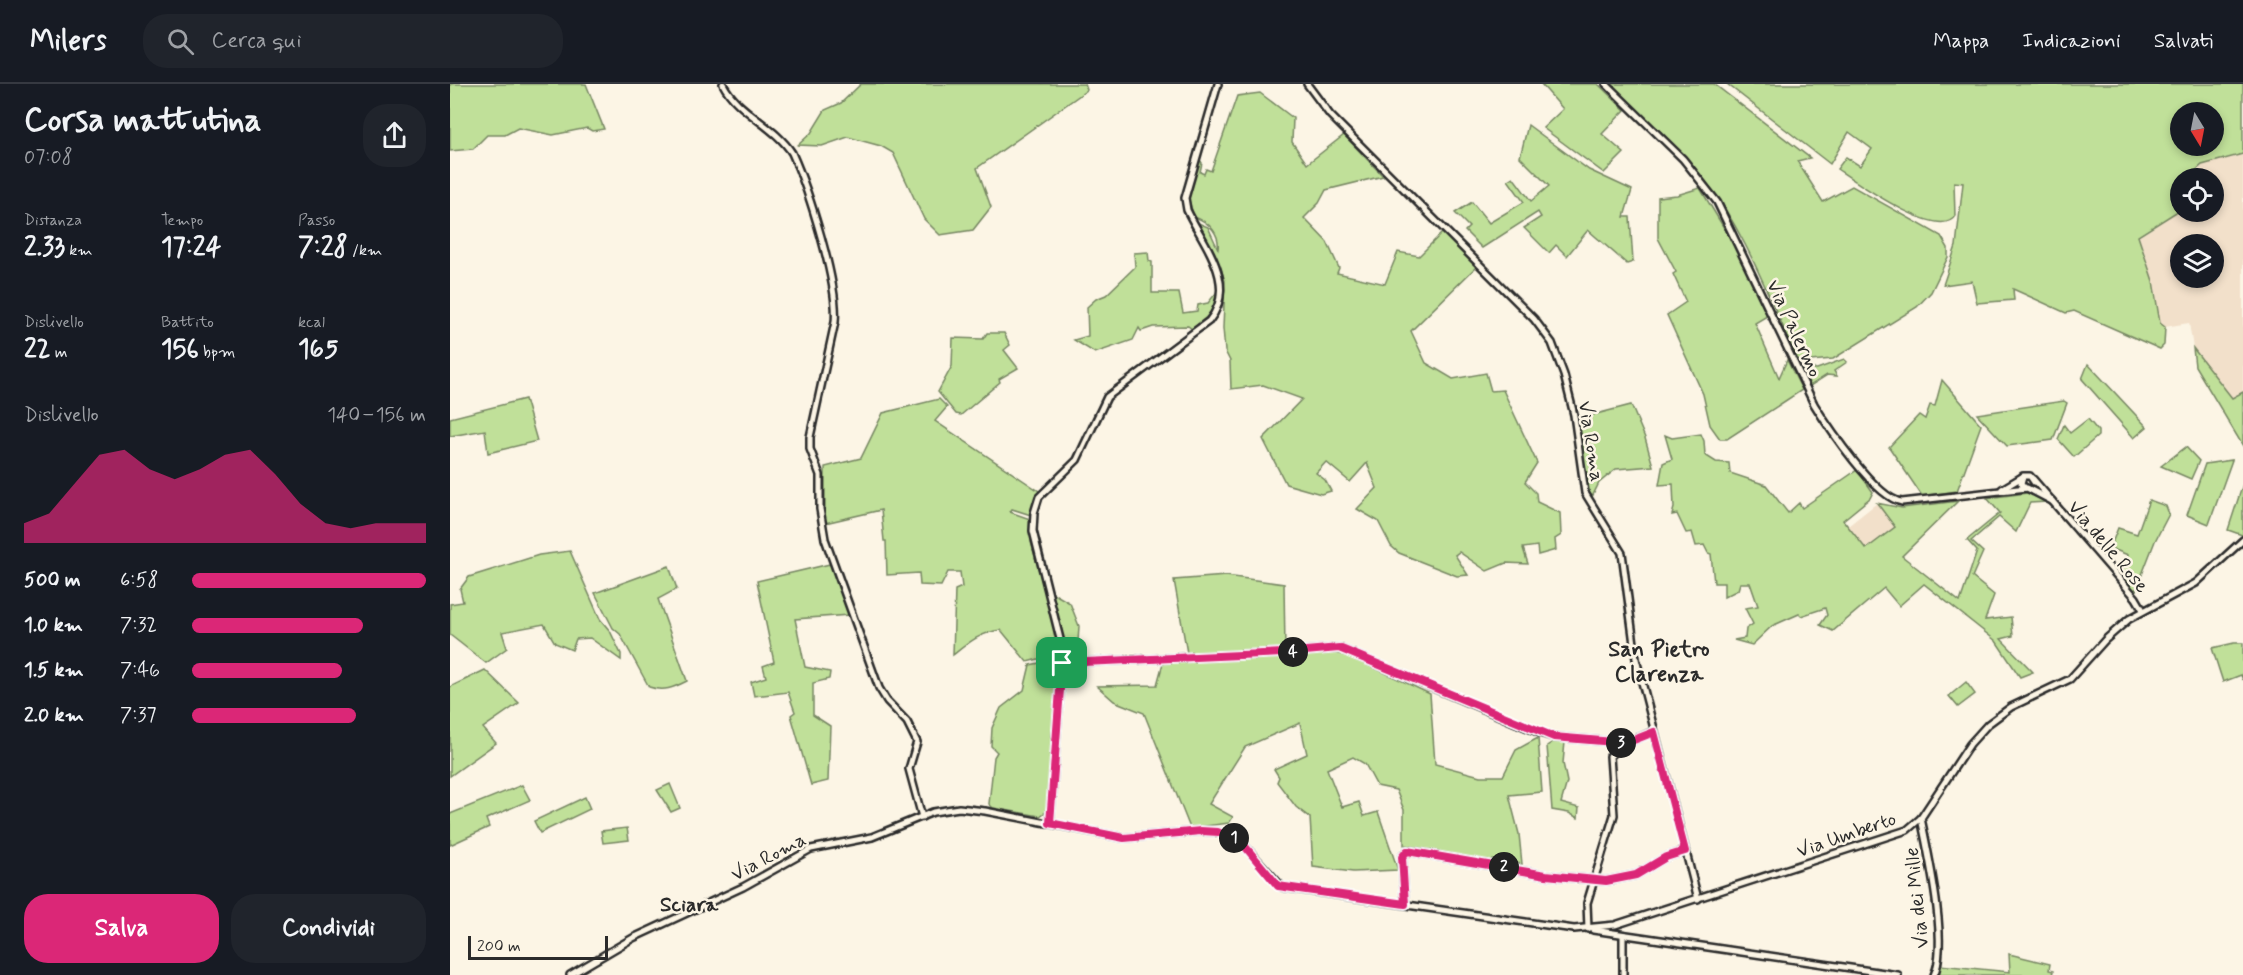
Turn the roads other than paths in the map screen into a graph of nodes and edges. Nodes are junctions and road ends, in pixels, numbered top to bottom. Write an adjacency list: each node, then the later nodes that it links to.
1 (723, 84): 17 (street)
2 (1218, 84): 12 (street)
3 (1309, 84): 13 (street, Via Roma)
4 (1606, 84): 8 (street, Via Palermo)
5 (2023, 476): 6 (street); 7 (street); 8 (street)
6 (2033, 479): 7 (street); 9 (street, Via delle Rose)
7 (2027, 488): 8 (street, Via Palermo); 9 (street)
8 (1998, 490)
9 (2052, 501): 11 (street, Via delle Rose)
10 (2243, 540): 11 (street, Via Umberto)
11 (2143, 610): 18 (street, Via Umberto)
12 (1062, 663): 14 (street); 19 (street)
13 (1654, 732): 15 (street); 20 (street, Via Roma)
14 (1611, 742): 15 (street); 16 (street)
15 (1626, 743): 16 (street)
16 (1610, 756): 21 (street)
17 (922, 817): 19 (street, Via Roma); 31 (street, Via Roma)
18 (1921, 818): 23 (street, Via Umberto); 34 (street, Via dei Mille)
19 (1050, 823): 22 (street, Via Roma)
20 (1685, 851): 21 (street); 23 (street, Via Roma)
21 (1594, 881): 24 (street); 26 (street)
22 (1342, 895): 24 (street, Via Umberto)
23 (1698, 898): 25 (street, Via Umberto)
24 (1405, 904): 26 (street, Via Umberto)
25 (1615, 925): 26 (street, Via Umberto); 27 (street)
26 (1588, 929): 27 (street)
27 (1614, 934): 28 (street)
28 (1623, 935): 29 (street); 30 (street)
29 (1640, 938): 30 (street); 33 (street)
30 (1623, 943): 32 (street)
31 (570, 975)
32 (1623, 975)
33 (1898, 975)
34 (1934, 975)

